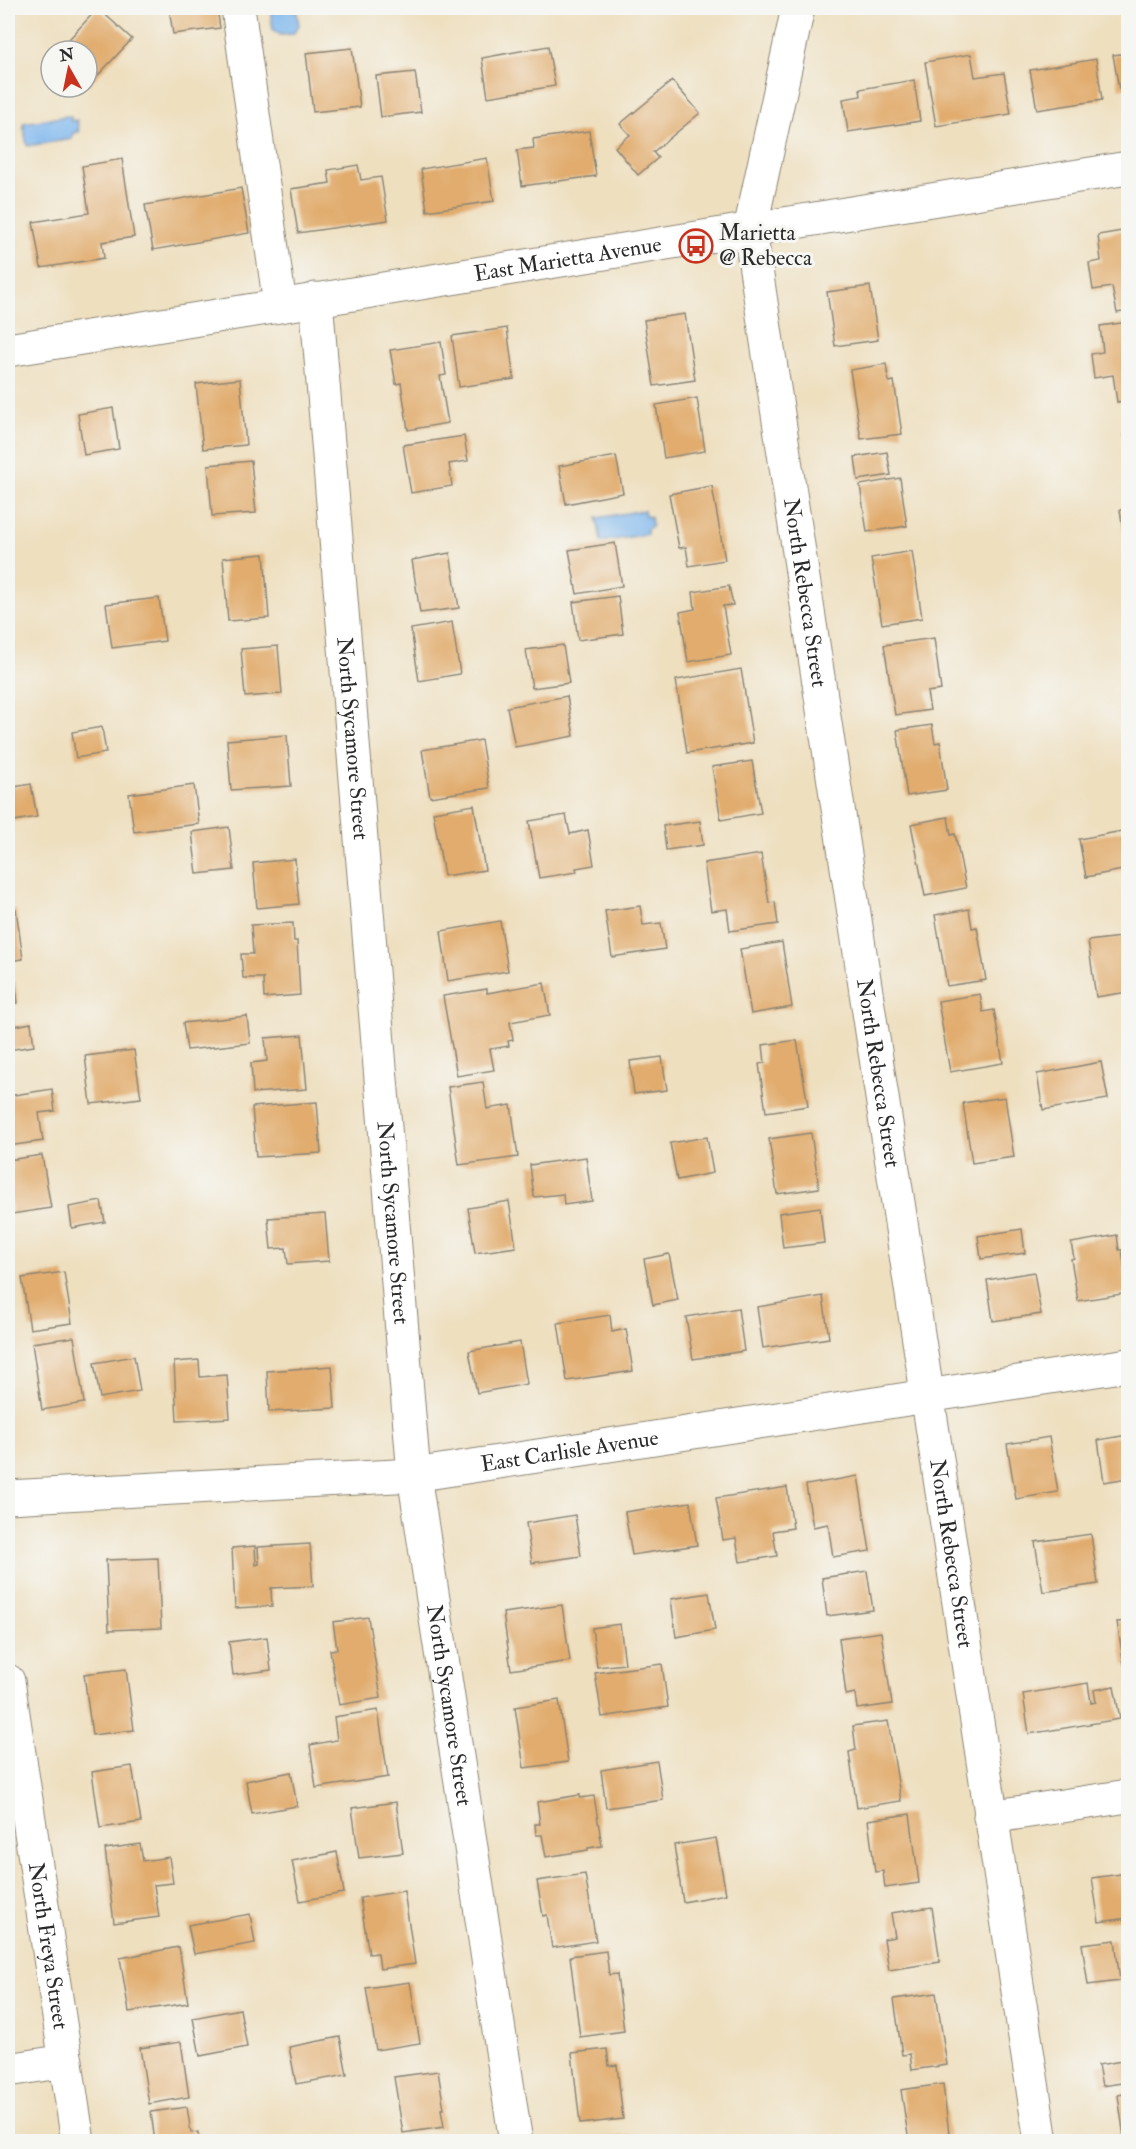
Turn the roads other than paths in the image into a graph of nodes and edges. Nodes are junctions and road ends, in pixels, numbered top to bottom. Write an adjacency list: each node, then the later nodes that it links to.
1 (238, 8): 6 (street)
2 (798, 8): 4 (street, North Rebecca Street)
3 (1128, 168): 4 (street, East Marietta Avenue)
4 (750, 230): 5 (street, East Marietta Avenue); 9 (street, North Rebecca Street)
5 (316, 299): 6 (street, East Marietta Avenue); 10 (street, North Sycamore Street)
6 (280, 305): 7 (street, East Marietta Avenue)
7 (8, 350)
8 (1128, 1365): 9 (street, East Carlisle Avenue)
9 (928, 1396): 10 (street, East Carlisle Avenue); 15 (street, North Rebecca Street)
10 (414, 1475): 11 (street, East Carlisle Avenue); 19 (street, North Sycamore Street)
11 (8, 1497)
12 (8, 1681): 13 (street, North Freya Street)
13 (15, 1777): 16 (street, North Freya Street)
14 (1128, 1796): 15 (street)
15 (990, 1818): 20 (street, North Rebecca Street)
16 (66, 2061): 17 (street); 18 (street, North Freya Street)
17 (8, 2070)
18 (78, 2142)
19 (516, 2142)
20 (1041, 2142)

